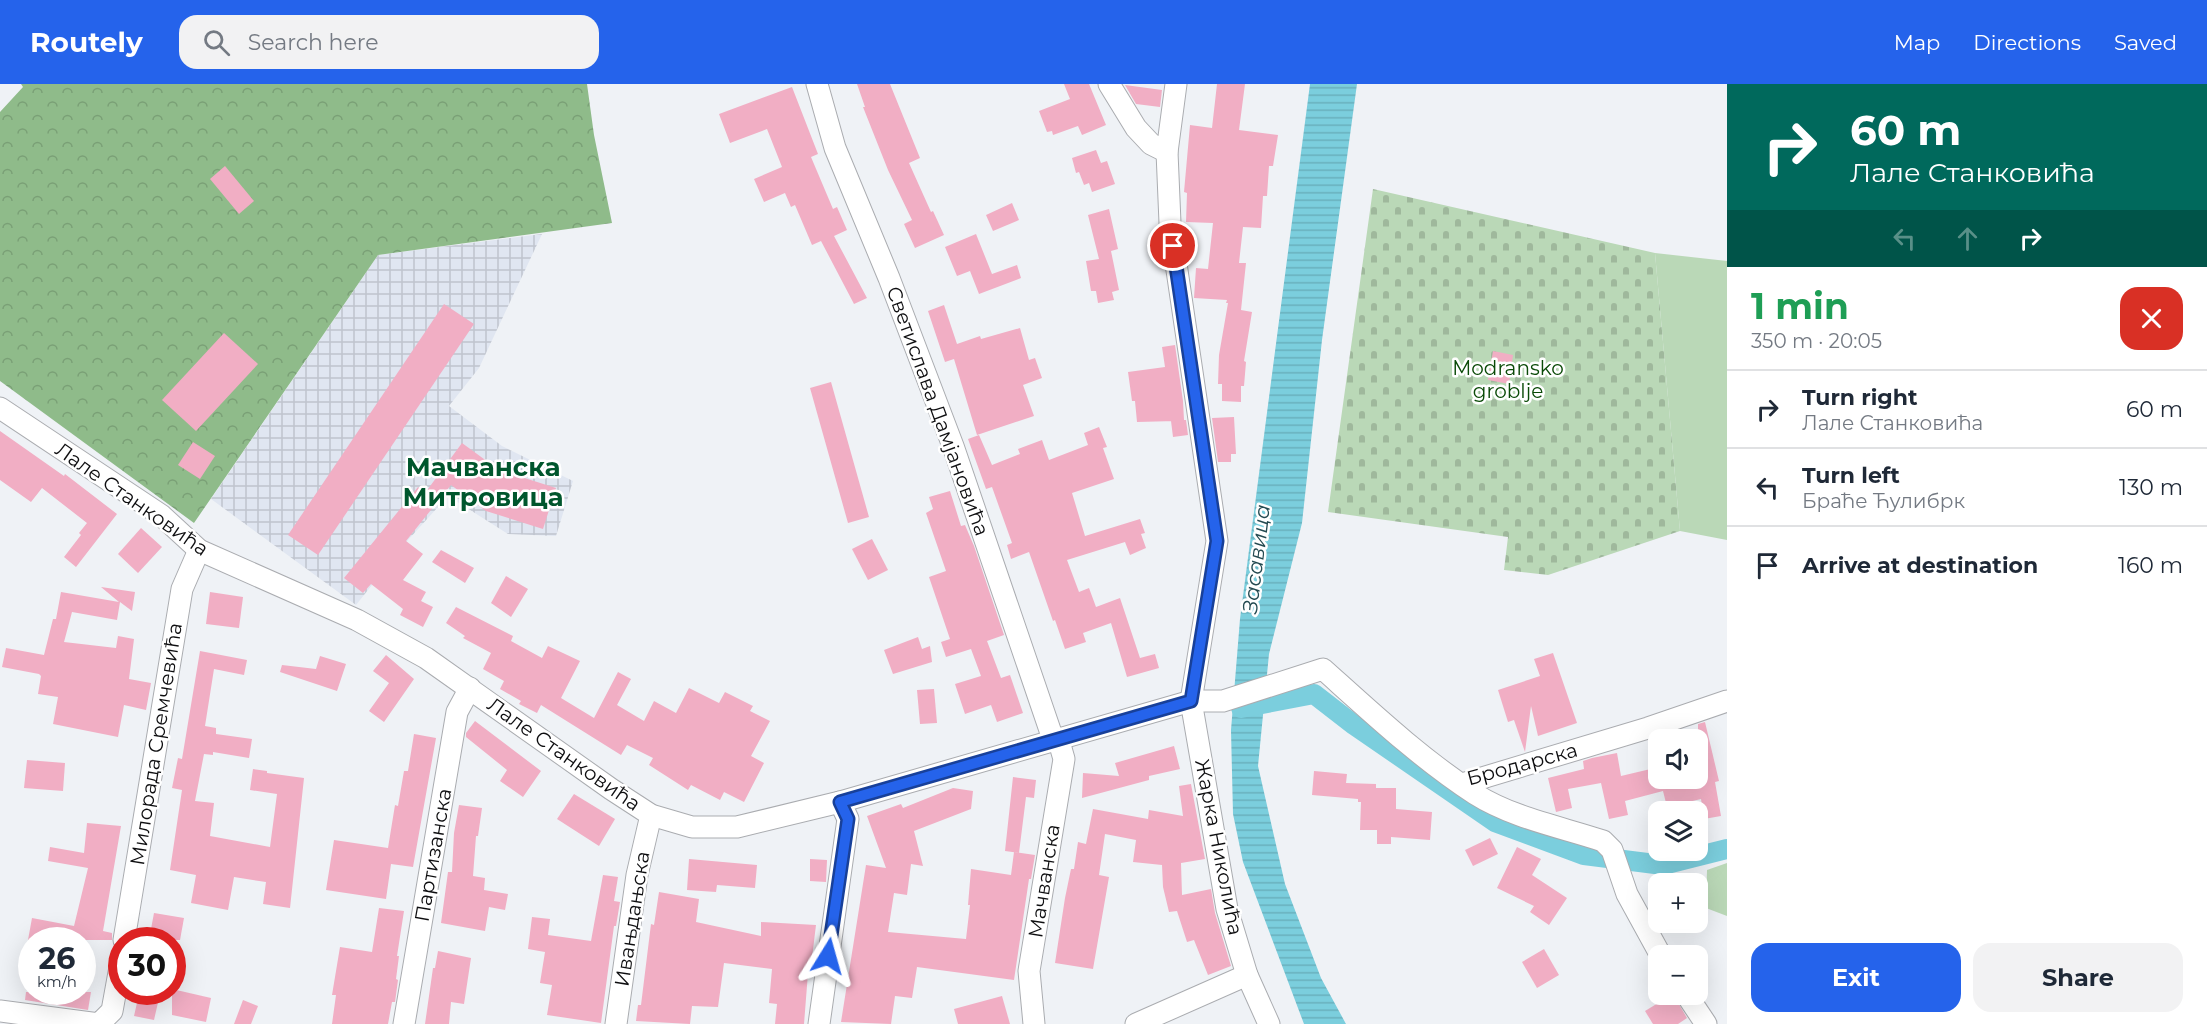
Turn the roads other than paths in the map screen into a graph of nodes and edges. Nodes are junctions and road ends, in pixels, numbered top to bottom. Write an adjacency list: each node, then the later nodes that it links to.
1 (817, 84): 11 (street, Светислава Дамјановића)
2 (1109, 84): 4 (street)
3 (1176, 84): 4 (street, Жарка Николића)
4 (1167, 152): 9 (street, Жарка Николића)
5 (0, 408): 6 (street, Лале Станковића)
6 (198, 550): 8 (street, Лале Станковића); 15 (street, Милорада Сремчевића)
7 (1280, 681): 9 (street, Лале Станковића); 12 (street, Бродарска)
8 (470, 688): 14 (street, Лале Станковића); 21 (street, Партизанска)
9 (1191, 701): 11 (street, Лале Станковића); 17 (street, Жарка Николића)
10 (1727, 701): 12 (street, Бродарска)
11 (1056, 739): 13 (street, Лале Станковића); 24 (street, Мачванска)
12 (1462, 784): 16 (street)
13 (840, 802): 14 (street, Лале Станковића); 23 (street)
14 (651, 815): 22 (street, Ивањдањска)
15 (126, 927)
16 (1655, 945)
17 (1247, 975): 25 (street); 26 (street, Жарка Николића)
18 (113, 1005): 20 (street)
19 (1693, 1005): 27 (street)
20 (0, 1011)
21 (404, 1024)
22 (616, 1024)
23 (819, 1024)
24 (1034, 1024)
25 (1136, 1024)
26 (1269, 1024)
27 (1706, 1024)

